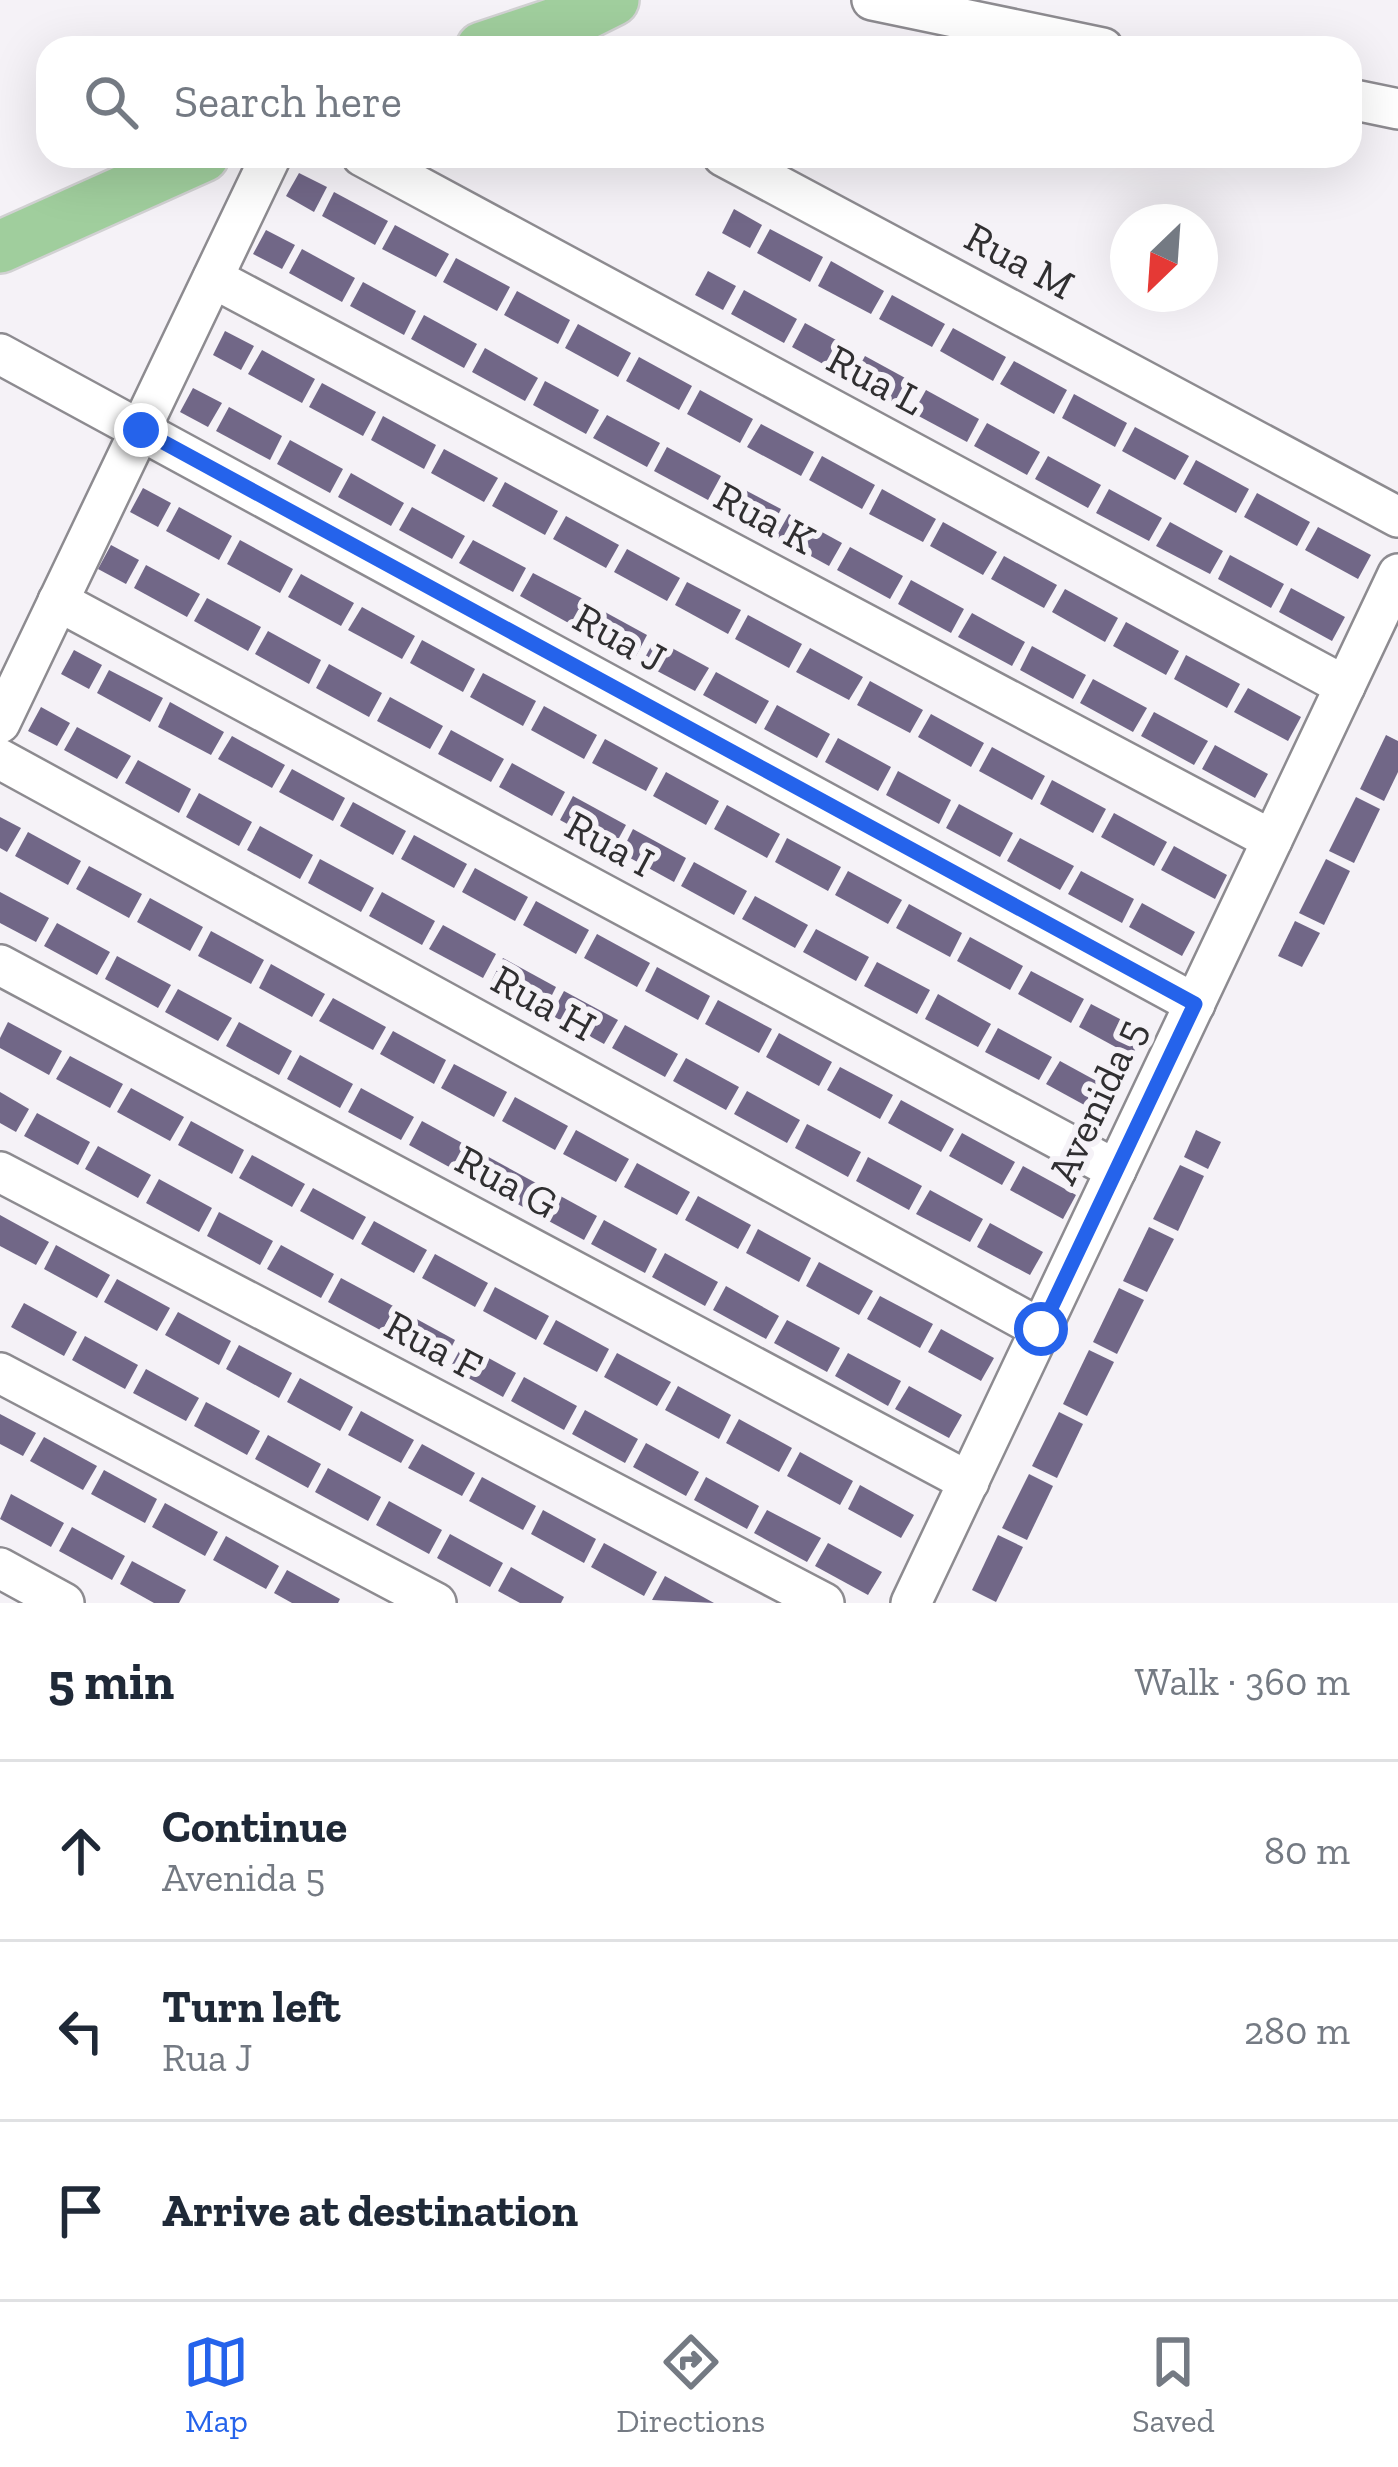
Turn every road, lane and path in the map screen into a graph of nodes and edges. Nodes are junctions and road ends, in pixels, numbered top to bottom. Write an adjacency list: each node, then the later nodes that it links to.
1 (613, 0): 3 (main road)
2 (872, 0): 4 (street)
3 (526, 36)
4 (1044, 36)
5 (1362, 102): 6 (street)
6 (1398, 110)
7 (176, 168): 11 (main road)
8 (266, 168): 12 (street)
9 (384, 168): 18 (street, Rua L)
10 (745, 168): 15 (street, Rua M)
11 (0, 247)
12 (213, 278): 14 (street); 21 (street, Rua K)
13 (0, 354): 14 (street, Rua J)
14 (141, 430): 17 (street); 23 (street, Rua J)
15 (1398, 517)
16 (1398, 574): 18 (street, Avenida 5)
17 (58, 601): 19 (street); 24 (street, Rua I)
18 (1345, 686): 21 (street, Avenida 5)
19 (0, 724)
20 (0, 759): 26 (street, Rua H)
21 (1272, 840): 23 (street, Avenida 5)
22 (0, 965): 28 (street, Rua G)
23 (1195, 1004): 24 (street, Avenida 5)
24 (1116, 1170): 26 (street, Avenida 5)
25 (0, 1172): 32 (street, Rua F)
26 (1041, 1329): 28 (street, Avenida 5)
27 (0, 1373): 31 (street)
28 (969, 1482): 33 (street, Avenida 5)
29 (0, 1568): 30 (street)
30 (64, 1603)
31 (436, 1603)
32 (824, 1603)
33 (911, 1603)

